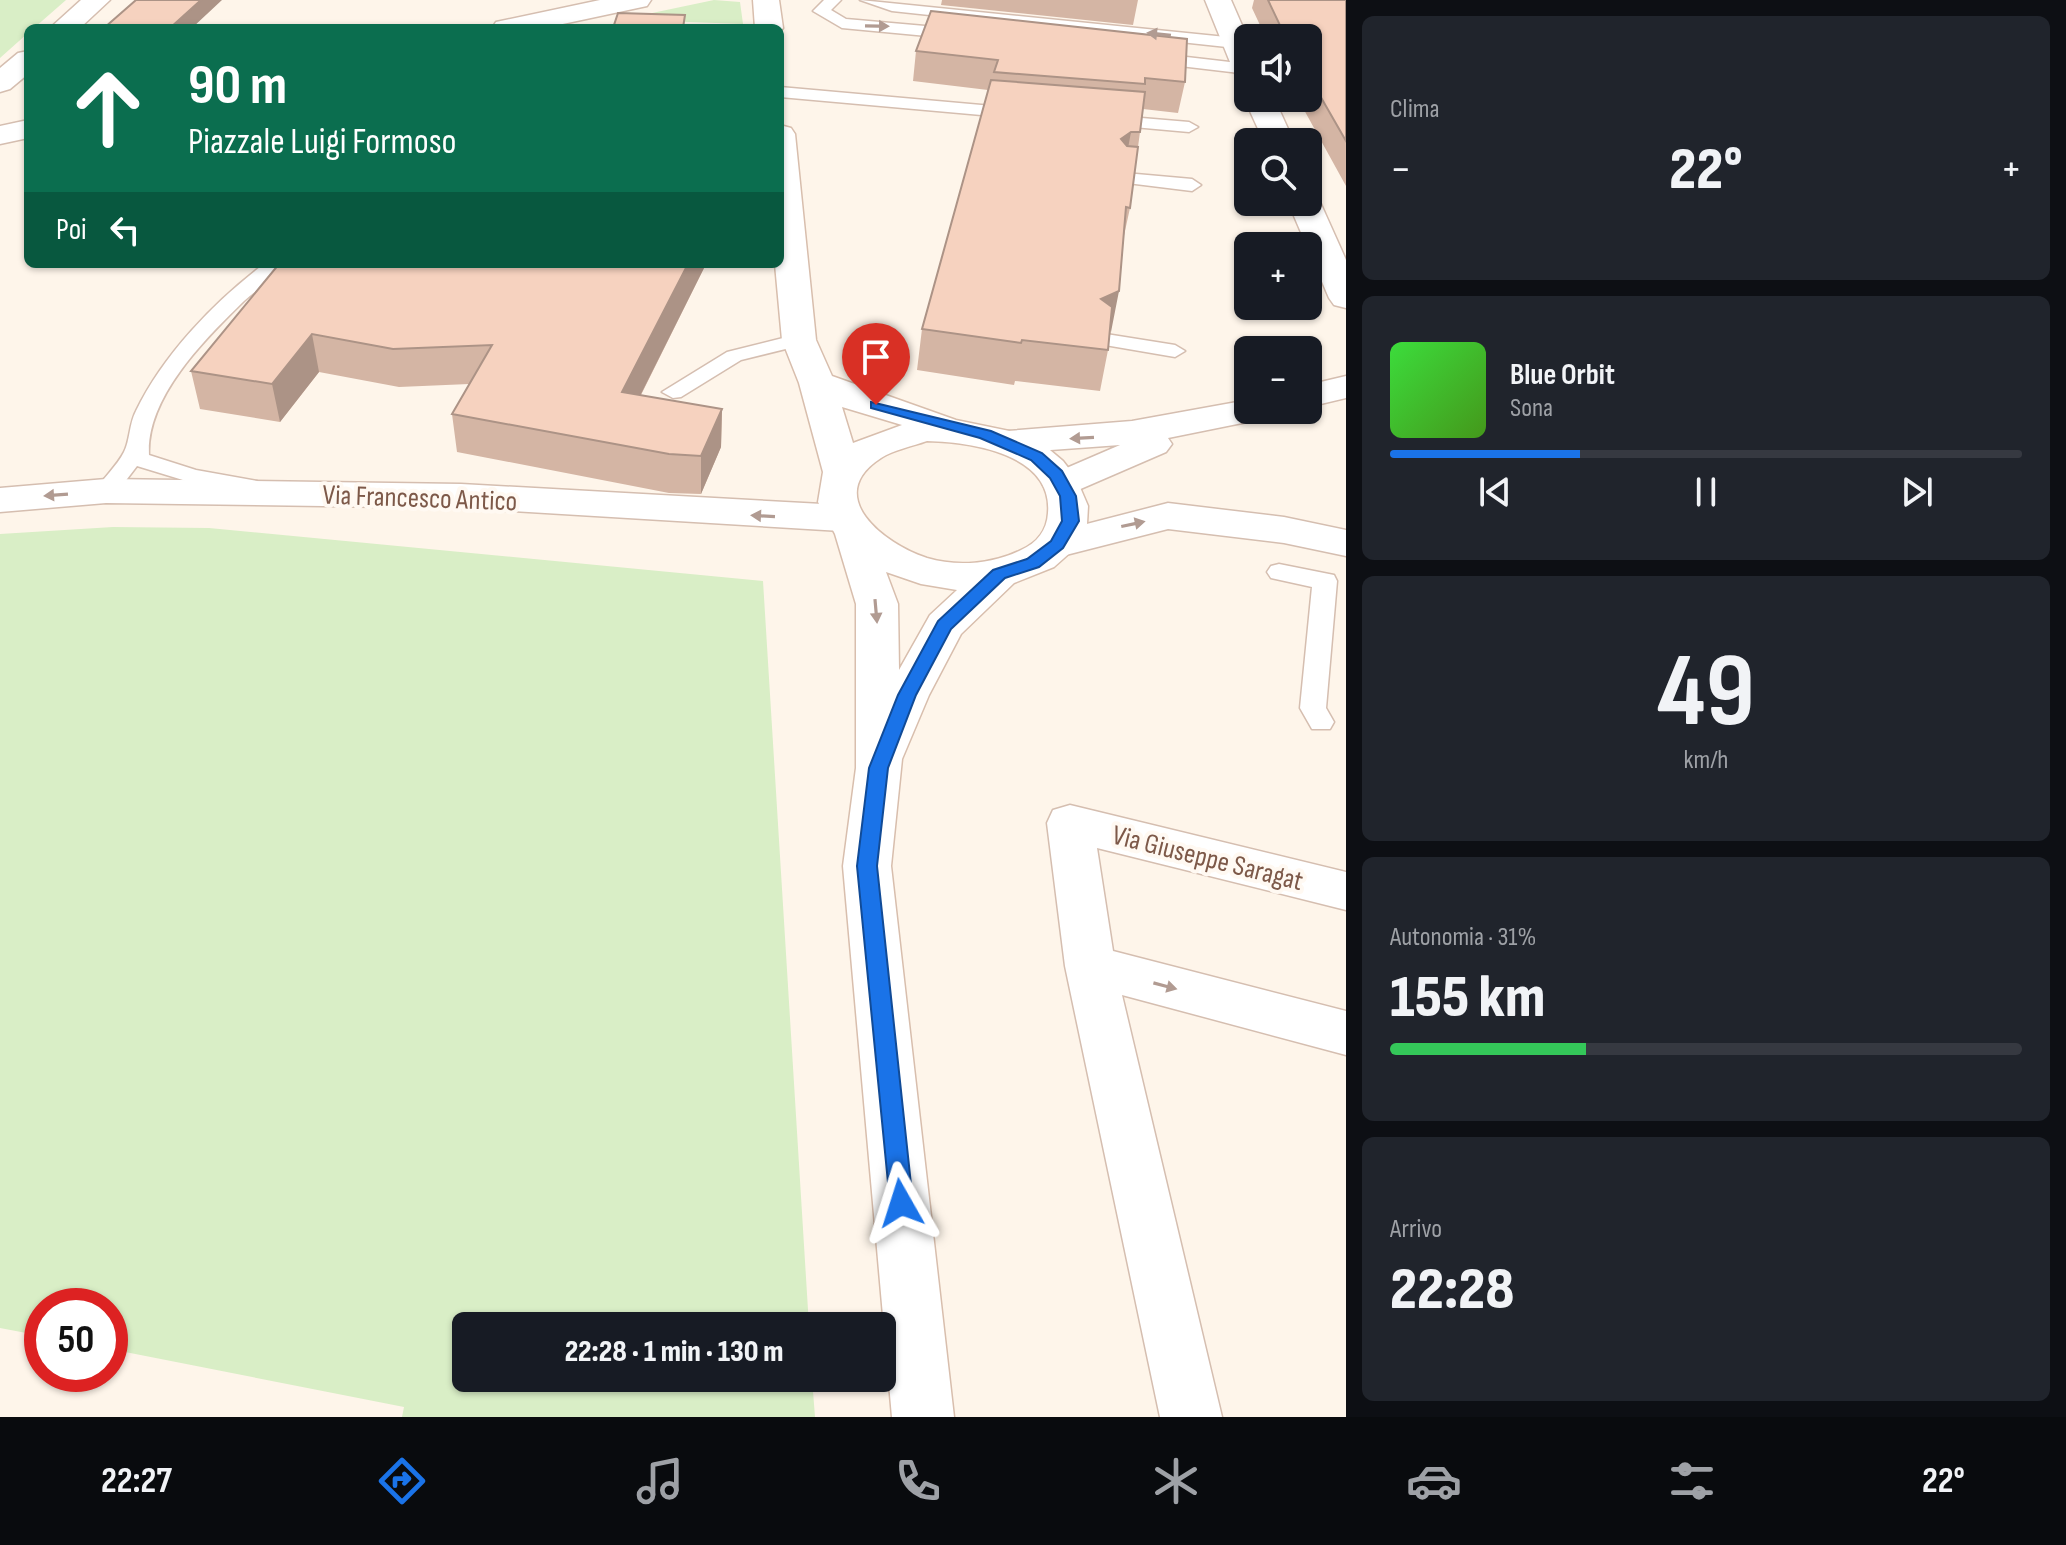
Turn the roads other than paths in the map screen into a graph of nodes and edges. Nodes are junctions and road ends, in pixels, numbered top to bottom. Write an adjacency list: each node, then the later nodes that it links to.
1 (97, 0): 7 (street)
2 (638, 0): 8 (street)
3 (766, 0): 9 (street)
4 (833, 0): 10 (lane, one-way to 10)
5 (868, 0): 12 (lane, one-way to 5)
6 (1218, 0): 11 (street)
7 (69, 24)
8 (525, 24)
9 (769, 24)
10 (977, 36)
11 (1234, 38)
12 (1234, 43)
13 (1139, 56): 15 (lane)
14 (24, 62): 16 (street)
15 (1234, 69)
16 (0, 83)
17 (784, 92): 18 (lane)
18 (1038, 115)
19 (1085, 119): 20 (lane)
20 (1189, 127)
21 (24, 130): 22 (street)
22 (0, 135)
23 (1125, 178): 24 (lane)
24 (1192, 185)
25 (784, 208): 29 (street)
26 (1310, 216): 28 (street)
27 (270, 268): 40 (lane)
28 (1346, 298)
29 (799, 340): 32 (street); 34 (lane)
30 (1106, 340): 31 (lane)
31 (1175, 351)
32 (817, 383): 38 (street); 41 (street)
33 (1346, 387): 35 (street)
34 (673, 392)
35 (1322, 393)
36 (1234, 415): 37 (street)
37 (1188, 427): 39 (street, one-way to 39); 42 (street)
38 (960, 430): 39 (street); 41 (street)
39 (1008, 442): 42 (street)
40 (136, 452): 43 (lane); 44 (lane)
41 (842, 472): 46 (street)
42 (1062, 485): 48 (street)
43 (106, 491): 44 (street, Via Francesco Antico); 45 (street, Via Francesco Antico, one-way to 45)
44 (284, 493): 46 (street, Via Francesco Antico, one-way to 44)
45 (0, 500)
46 (847, 527): 50 (street); 52 (street, one-way to 52)
47 (1346, 543): 48 (street, one-way to 47)
48 (1058, 544): 50 (street)
49 (1279, 572): 51 (lane)
50 (999, 574): 52 (street)
51 (1321, 722)
52 (879, 768): 56 (street)
53 (1346, 891): 54 (street, Via Giuseppe Saragat)
54 (1090, 966): 55 (street, one-way to 55); 57 (street)
55 (1346, 1033)
56 (923, 1417)
57 (1191, 1417)

